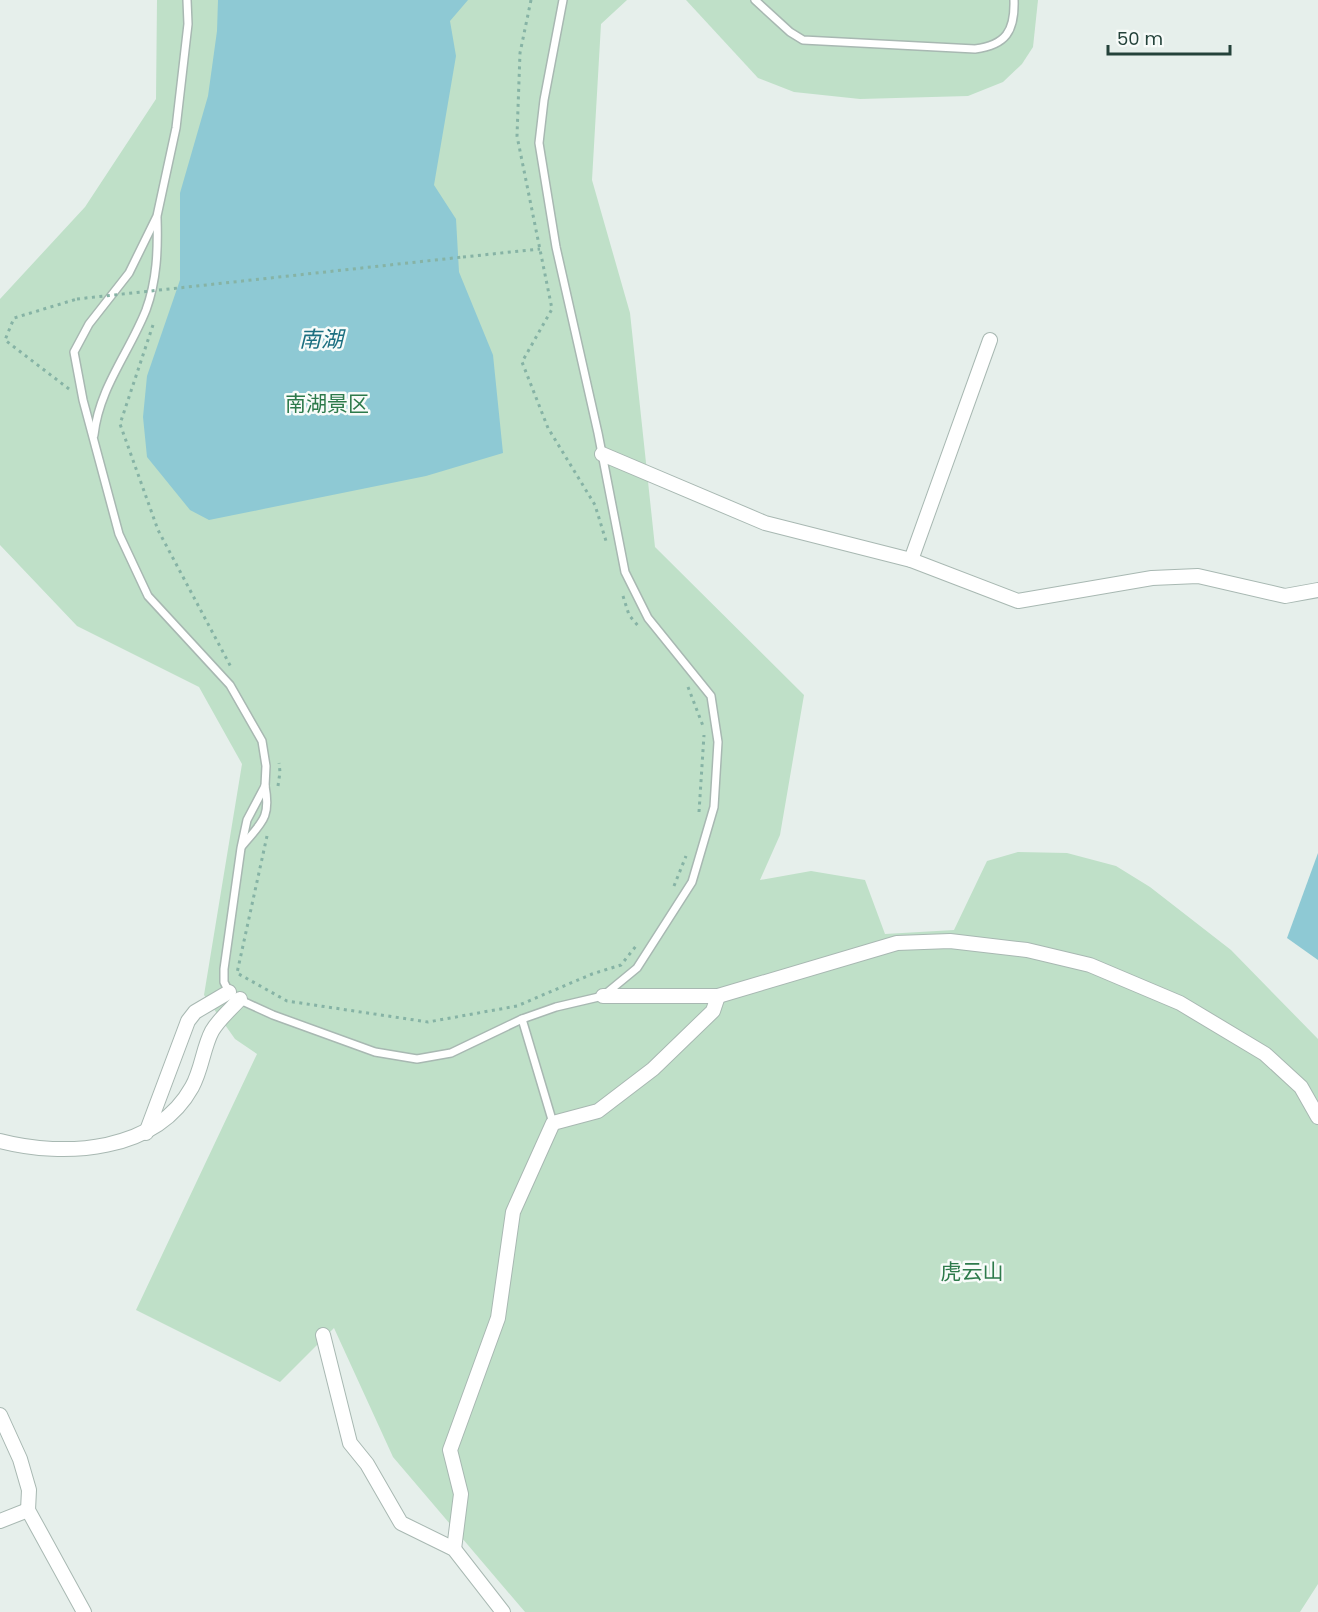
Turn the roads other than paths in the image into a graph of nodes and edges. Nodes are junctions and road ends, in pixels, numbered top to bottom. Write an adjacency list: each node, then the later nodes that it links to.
1 (187, 0): 5 (lane)
2 (563, 0): 8 (lane)
3 (755, 0): 4 (lane)
4 (1014, 0)
5 (157, 216): 7 (lane); 7 (lane)
6 (990, 340): 9 (street)
7 (94, 440): 11 (lane)
8 (602, 454): 9 (street); 14 (lane)
9 (911, 560): 10 (street)
10 (1318, 590)
11 (265, 786): 12 (lane); 12 (lane)
12 (241, 848): 13 (lane)
13 (234, 996): 16 (lane); 19 (street); 19 (street)
14 (603, 996): 15 (street); 16 (lane)
15 (718, 996): 17 (street); 18 (street)
16 (522, 1019): 18 (lane)
17 (1318, 1117)
18 (553, 1123): 25 (street)
19 (146, 1133): 20 (street)
20 (0, 1141)
21 (323, 1335): 25 (street)
22 (0, 1414): 23 (street)
23 (28, 1510): 24 (street); 26 (street)
24 (0, 1521)
25 (454, 1549): 27 (street)
26 (84, 1612)
27 (503, 1612)

